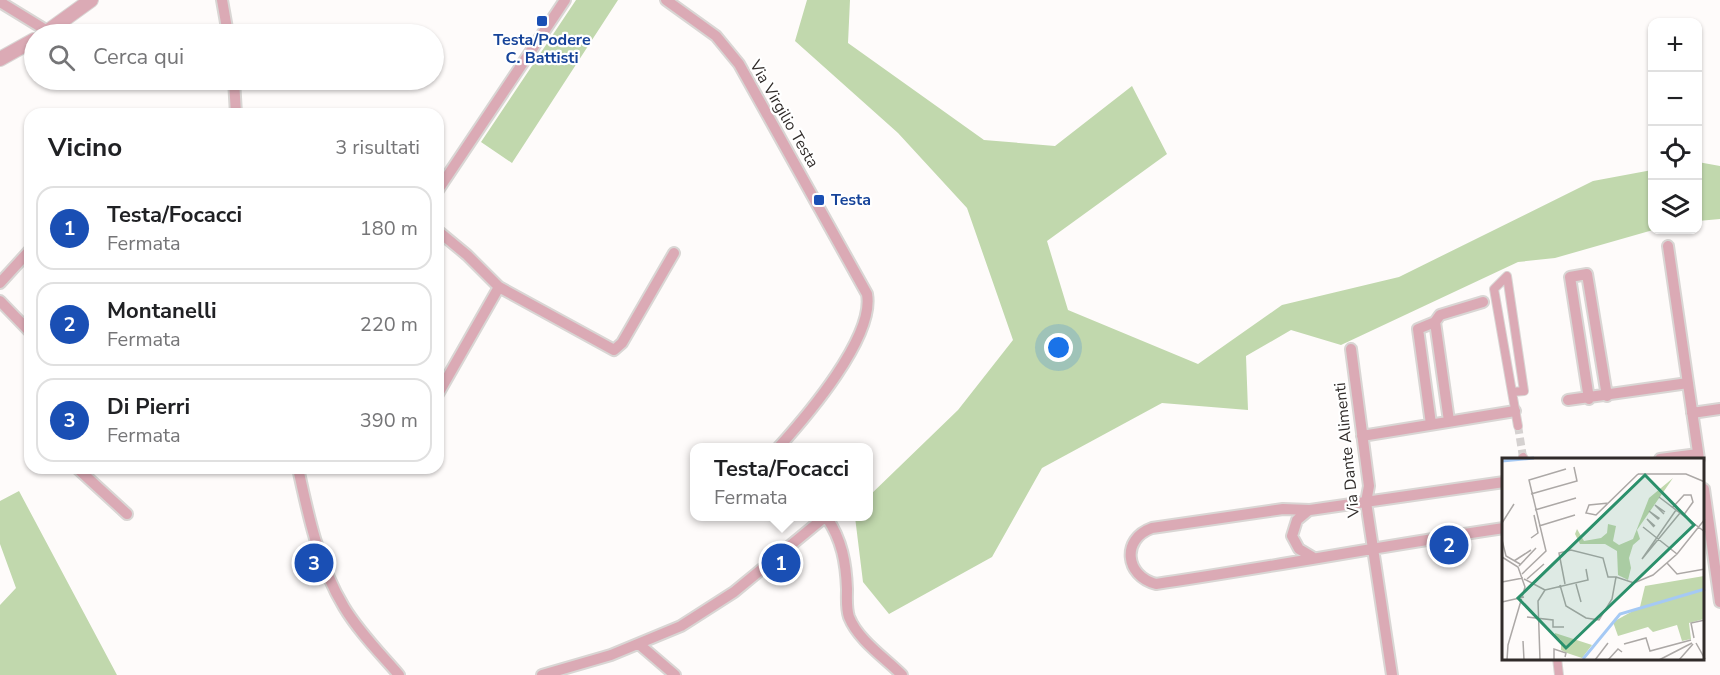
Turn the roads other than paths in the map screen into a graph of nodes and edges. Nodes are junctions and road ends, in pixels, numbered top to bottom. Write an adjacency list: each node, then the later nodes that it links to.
1 (91, 0): 7 (street)
2 (222, 0): 8 (street)
3 (565, 0): 13 (street)
4 (666, 0): 42 (street, Via Virgilio Testa)
5 (0, 2): 6 (street)
6 (33, 24)
7 (59, 24)
8 (226, 24)
9 (24, 46): 10 (street)
10 (0, 59)
11 (235, 90): 12 (street)
12 (236, 108)
13 (444, 181)
14 (444, 236): 19 (street)
15 (1668, 246): 30 (street)
16 (674, 253): 19 (street)
17 (24, 257): 18 (street)
18 (0, 283)
19 (499, 287): 29 (street)
20 (0, 301): 25 (street)
21 (1483, 302): 24 (street)
22 (1512, 310): 23 (street); 23 (street); 26 (street)
23 (1498, 312): 27 (street)
24 (1435, 322): 38 (street); 39 (street)
25 (24, 326)
26 (1516, 345): 27 (street); 31 (street)
27 (1503, 346): 31 (street)
28 (1351, 349): 41 (street, Via Dante Alimenti)
29 (444, 383)
30 (1688, 383): 32 (street); 37 (street)
31 (1512, 392): 36 (street)
32 (1608, 396): 33 (street); 33 (street)
33 (1589, 399): 34 (street)
34 (1568, 400)
35 (1720, 409): 37 (street)
36 (1515, 411): 38 (street); 40 (street)
37 (1692, 413): 43 (street)
38 (1449, 422): 39 (street)
39 (1431, 424): 41 (street)
40 (1518, 426)
41 (1362, 436): 49 (street, Via Dante Alimenti)
42 (781, 443)
43 (1698, 456): 44 (street)
44 (1673, 458)
45 (84, 474): 51 (street)
46 (299, 474): 61 (street)
47 (1502, 482): 49 (street)
48 (1705, 499): 55 (street)
49 (1366, 502): 50 (street); 56 (street, Via Dante Alimenti)
50 (1310, 510): 57 (street); 57 (street)
51 (127, 514)
52 (822, 521): 59 (street)
53 (829, 521): 64 (street)
54 (1502, 528): 56 (street)
55 (1715, 536): 58 (street)
56 (1373, 547): 57 (street); 65 (street, Via Dante Alimenti)
57 (1314, 558)
58 (1720, 602)
59 (640, 645): 62 (street); 63 (street)
60 (1557, 660): 66 (street)
61 (399, 675)
62 (542, 675)
63 (675, 675)
64 (902, 675)
65 (1392, 675)
66 (1559, 675)

